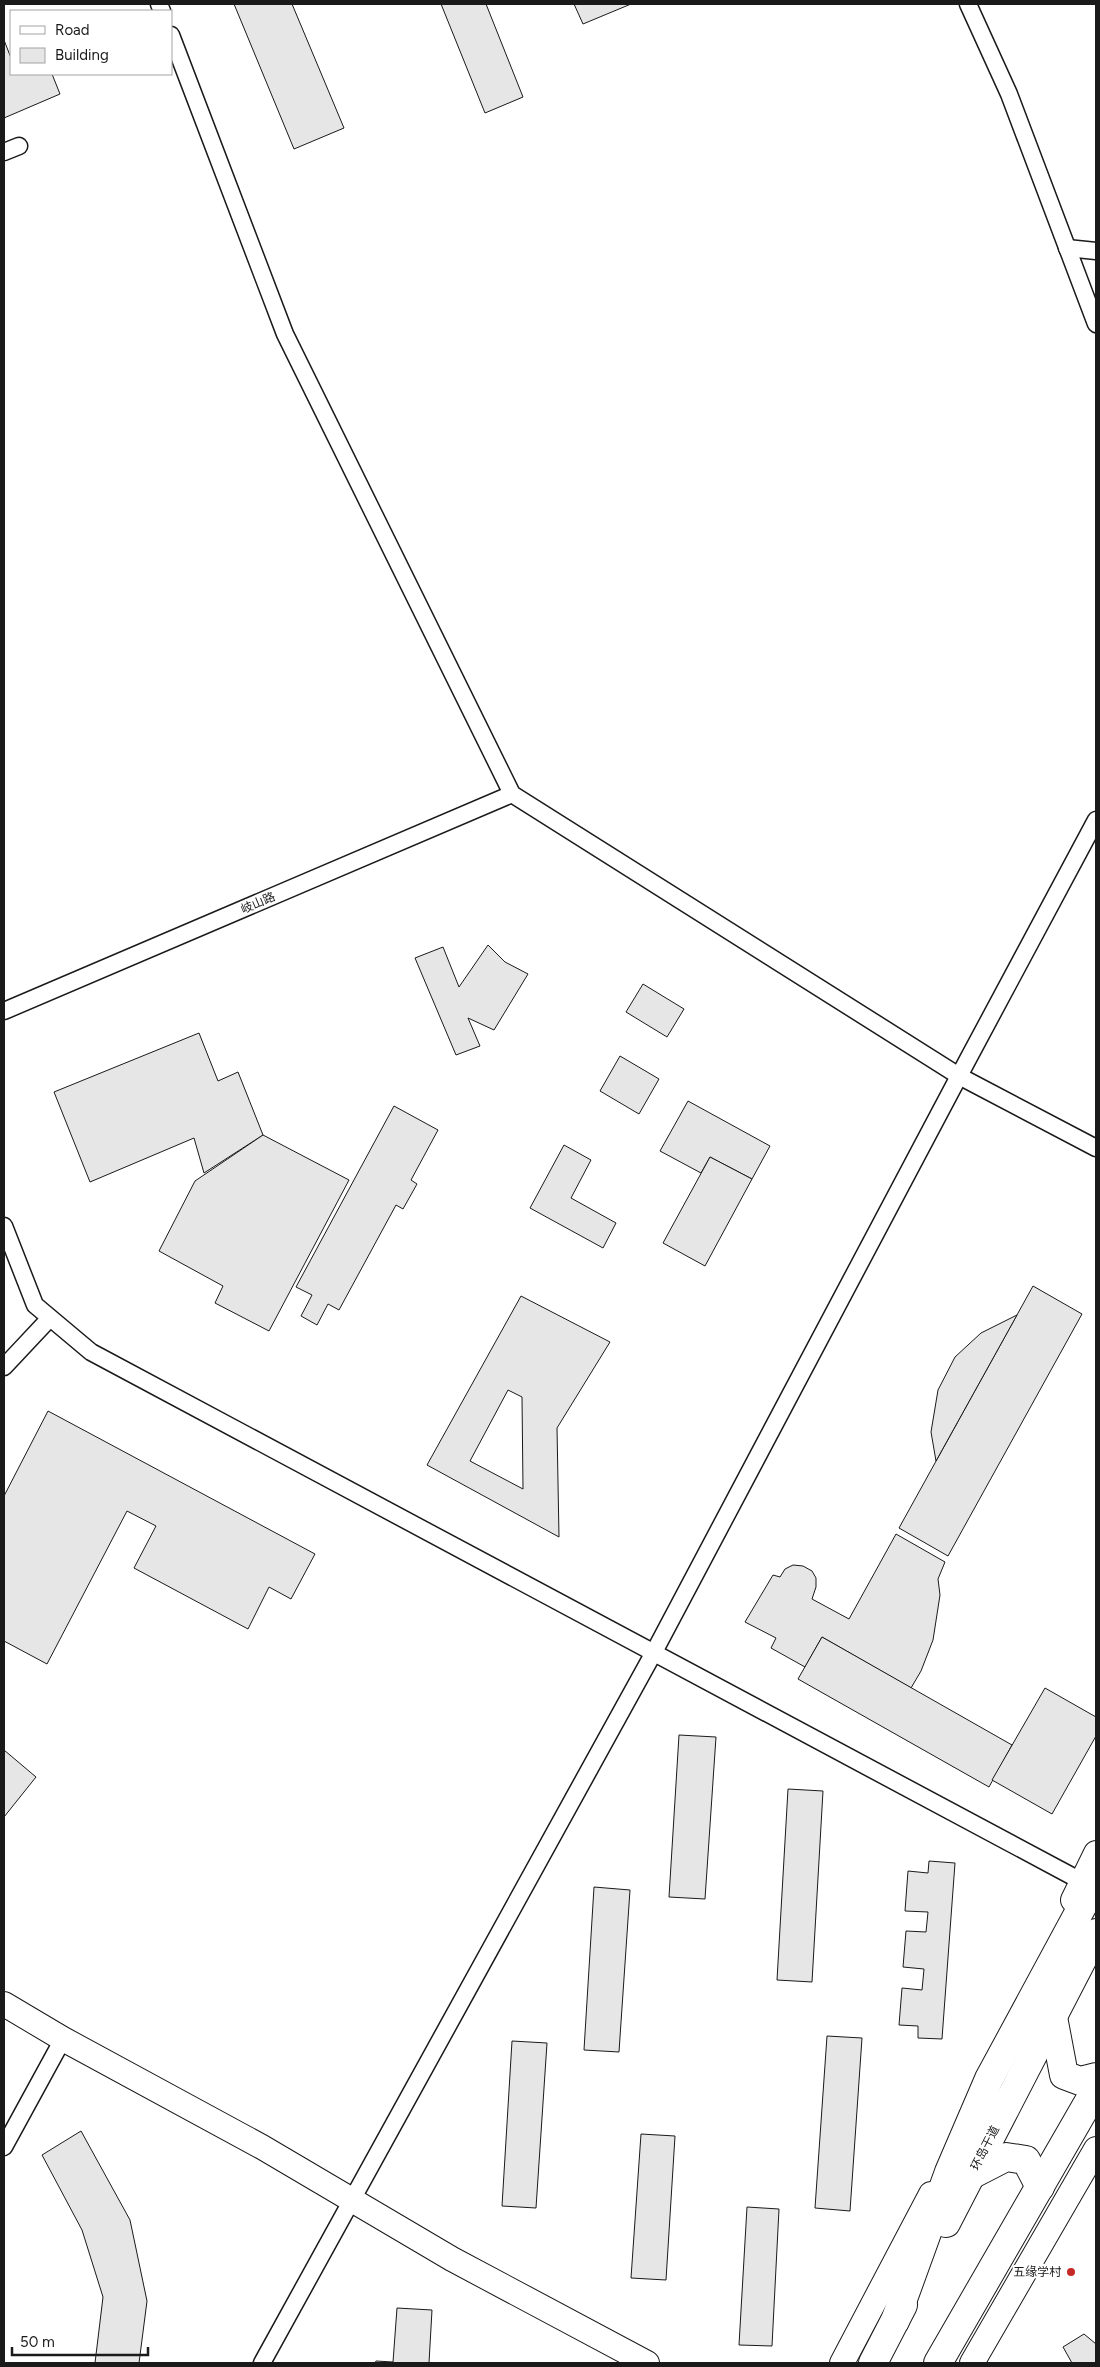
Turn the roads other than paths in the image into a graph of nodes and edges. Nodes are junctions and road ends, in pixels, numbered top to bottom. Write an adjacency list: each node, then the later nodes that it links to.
1 (968, 4): 3 (street)
2 (172, 38): 6 (street)
3 (1067, 248): 4 (street); 5 (street)
4 (1096, 251)
5 (1096, 324)
6 (512, 794): 8 (street, 岐山路); 9 (street)
7 (1096, 820): 9 (street)
8 (4, 1011)
9 (959, 1076): 10 (street); 14 (street)
10 (1096, 1148)
11 (4, 1226): 12 (street)
12 (50, 1318): 13 (street); 14 (street)
13 (4, 1367)
14 (653, 1654): 16 (street); 28 (street)
15 (1096, 1852): 16 (main road)
16 (1089, 1881): 22 (highway)
17 (1096, 1933): 19 (highway, 环岛干道)
18 (4, 2004): 20 (main road)
19 (1052, 2017): 21 (highway); 26 (highway, 环岛干道)
20 (63, 2040): 24 (street); 28 (main road)
21 (1096, 2077)
22 (989, 2079): 29 (highway); 32 (main road)
23 (1096, 2088): 27 (highway)
24 (4, 2147)
25 (1096, 2149): 35 (main road)
26 (971, 2175): 27 (highway); 29 (highway, 环岛干道)
27 (1040, 2187): 34 (highway)
28 (352, 2201): 30 (street); 31 (main road)
29 (895, 2321): 33 (highway, 环岛干道)
30 (262, 2363)
31 (647, 2363)
32 (842, 2363)
33 (873, 2363)
34 (938, 2363)
35 (972, 2363)

